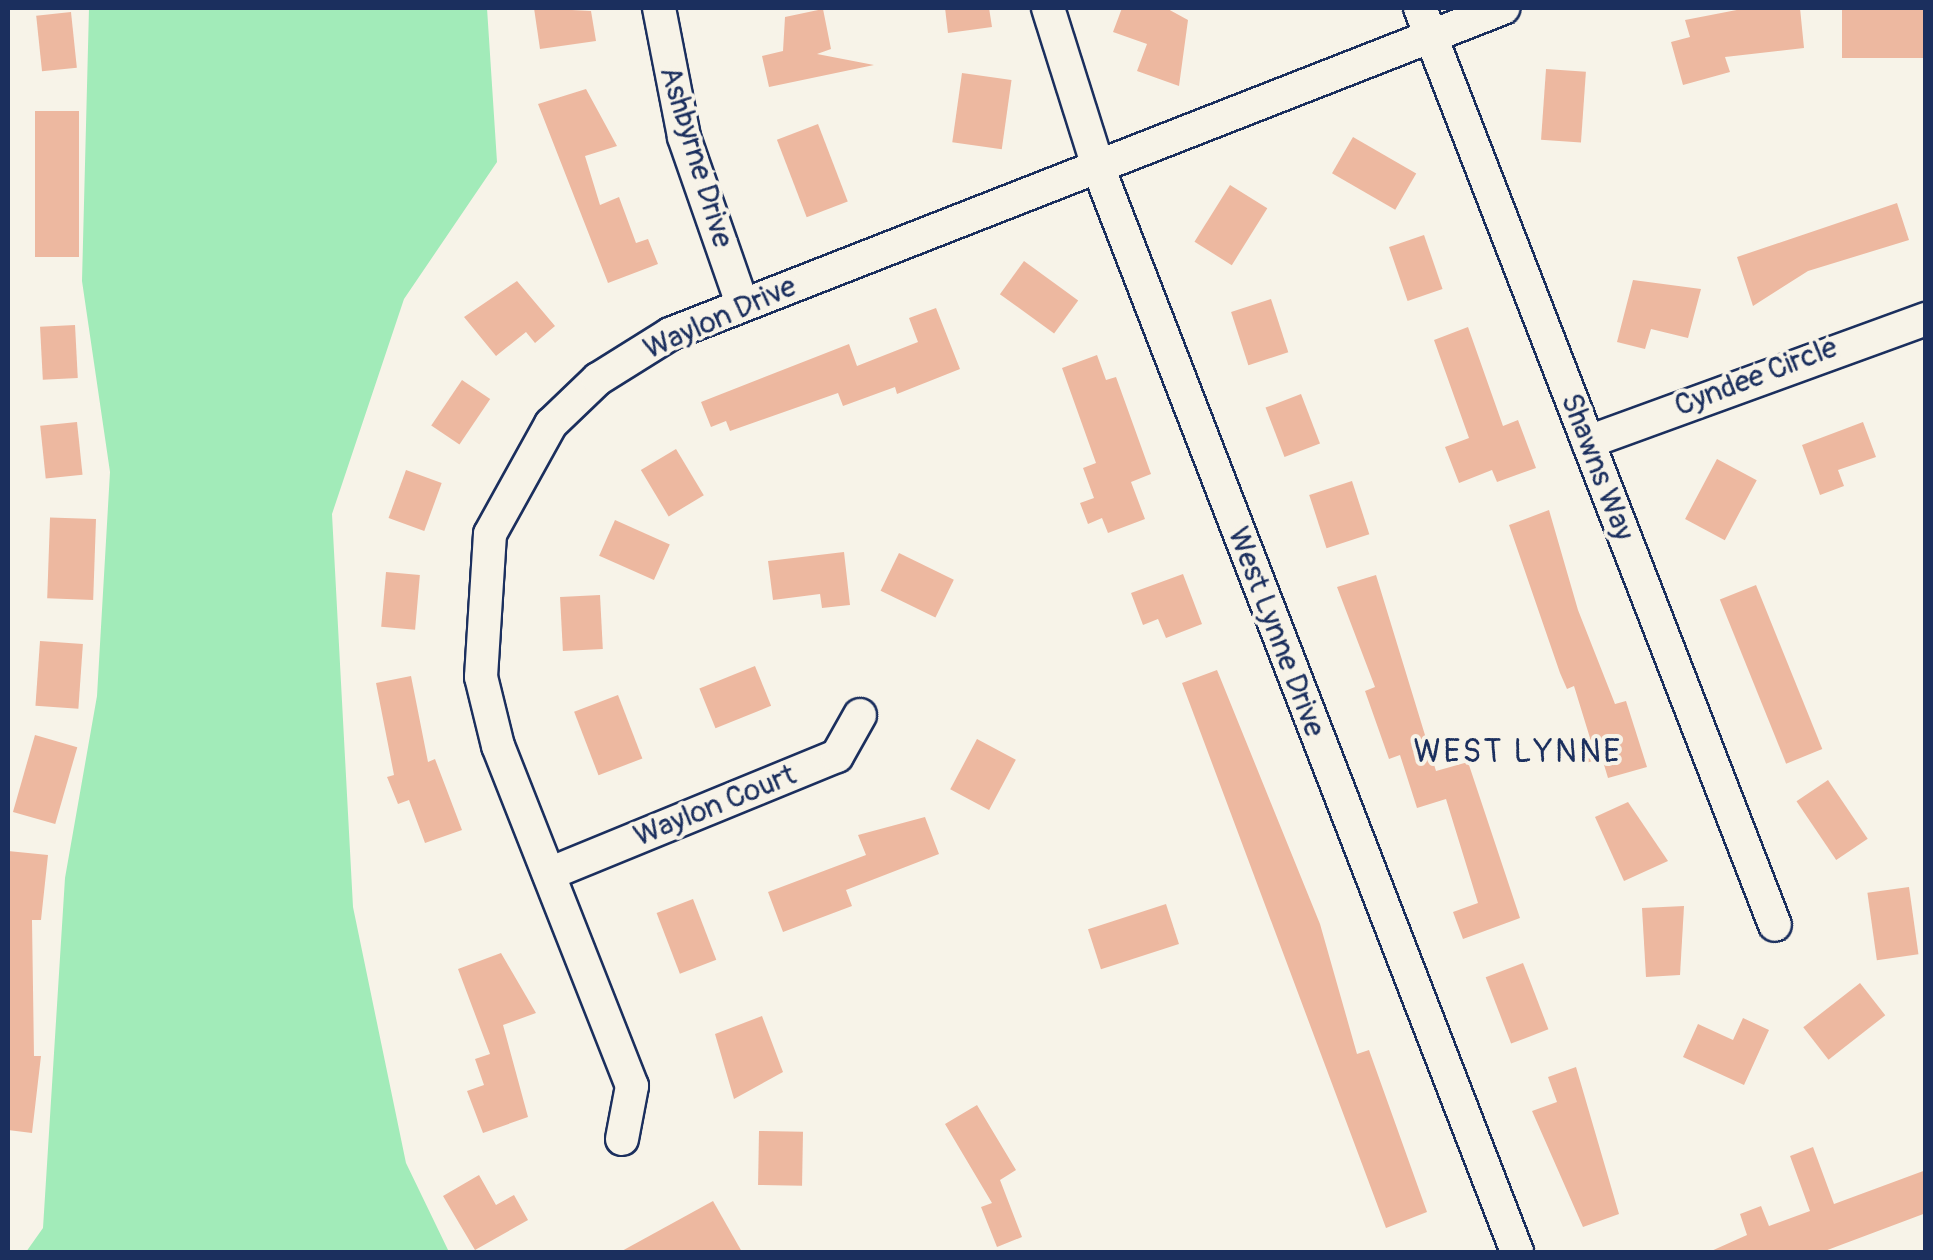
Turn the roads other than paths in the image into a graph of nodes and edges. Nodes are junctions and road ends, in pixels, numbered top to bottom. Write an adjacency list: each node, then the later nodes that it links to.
1 (659, 8): 6 (street, Ashbyrne Drive)
2 (1048, 8): 5 (street, West Lynne Drive)
3 (1503, 8): 4 (street, Waylon Drive)
4 (1425, 22): 5 (street, Waylon Drive); 8 (street, Shawns Way)
5 (1098, 167): 6 (street, Waylon Drive); 13 (street, West Lynne Drive)
6 (742, 304): 10 (street, Waylon Drive)
7 (1926, 319): 8 (street, Cyndee Circle)
8 (1588, 442): 11 (street, Shawns Way)
9 (860, 715): 10 (street, Waylon Court)
10 (548, 874): 12 (street, Waylon Drive)
11 (1775, 925)
12 (622, 1139)
13 (1517, 1252)

